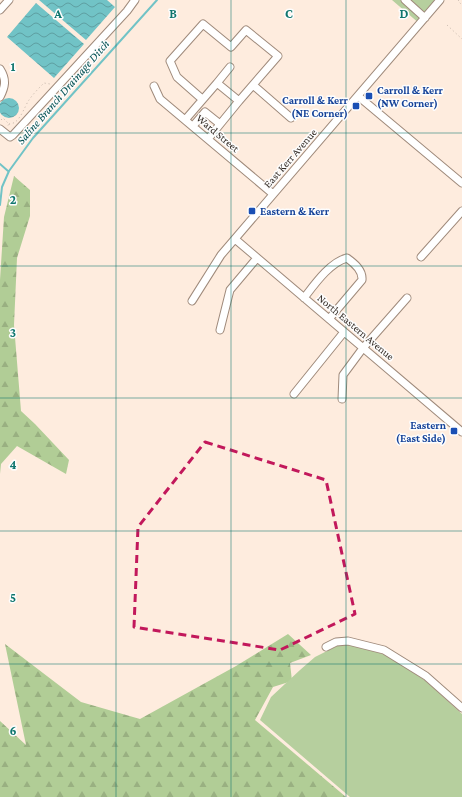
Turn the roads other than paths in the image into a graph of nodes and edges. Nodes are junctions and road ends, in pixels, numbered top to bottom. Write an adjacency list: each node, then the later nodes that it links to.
1 (9, 0): 5 (street)
2 (135, 0): 20 (street)
3 (404, 0): 6 (street)
4 (440, 0): 6 (street, East Kerr Avenue)
5 (0, 10)
6 (425, 18): 12 (street, East Kerr Avenue)
7 (230, 67): 9 (street)
8 (0, 69): 13 (street)
9 (217, 82): 14 (street); 15 (street)
10 (253, 85): 14 (street); 15 (street); 16 (street)
11 (154, 86): 17 (street, Ward Street)
12 (358, 96): 22 (street); 23 (street, East Kerr Avenue)
13 (0, 97)
14 (202, 99): 17 (street)
15 (239, 101): 18 (street)
16 (291, 118)
17 (185, 120): 19 (street, Ward Street)
18 (220, 124): 19 (street); 21 (street)
19 (193, 126): 21 (street, Ward Street)
20 (2, 131)
21 (208, 139): 23 (street, Ward Street)
22 (462, 183)
23 (273, 194): 25 (street, East Kerr Avenue)
24 (462, 211): 26 (street)
25 (235, 239): 27 (street, North Eastern Avenue); 30 (street, East Kerr Avenue)
26 (421, 257)
27 (257, 258): 28 (street, North Eastern Avenue); 32 (street)
28 (304, 298): 31 (street, North Eastern Avenue); 31 (street)
29 (407, 298): 34 (street)
30 (192, 301)
31 (329, 319): 33 (street, North Eastern Avenue)
32 (220, 330)
33 (344, 332): 34 (street, North Eastern Avenue); 35 (street)
34 (362, 348): 36 (street); 37 (street, North Eastern Avenue)
35 (294, 394)
36 (342, 399)
37 (462, 432)
38 (326, 647): 39 (street)
39 (462, 708)

